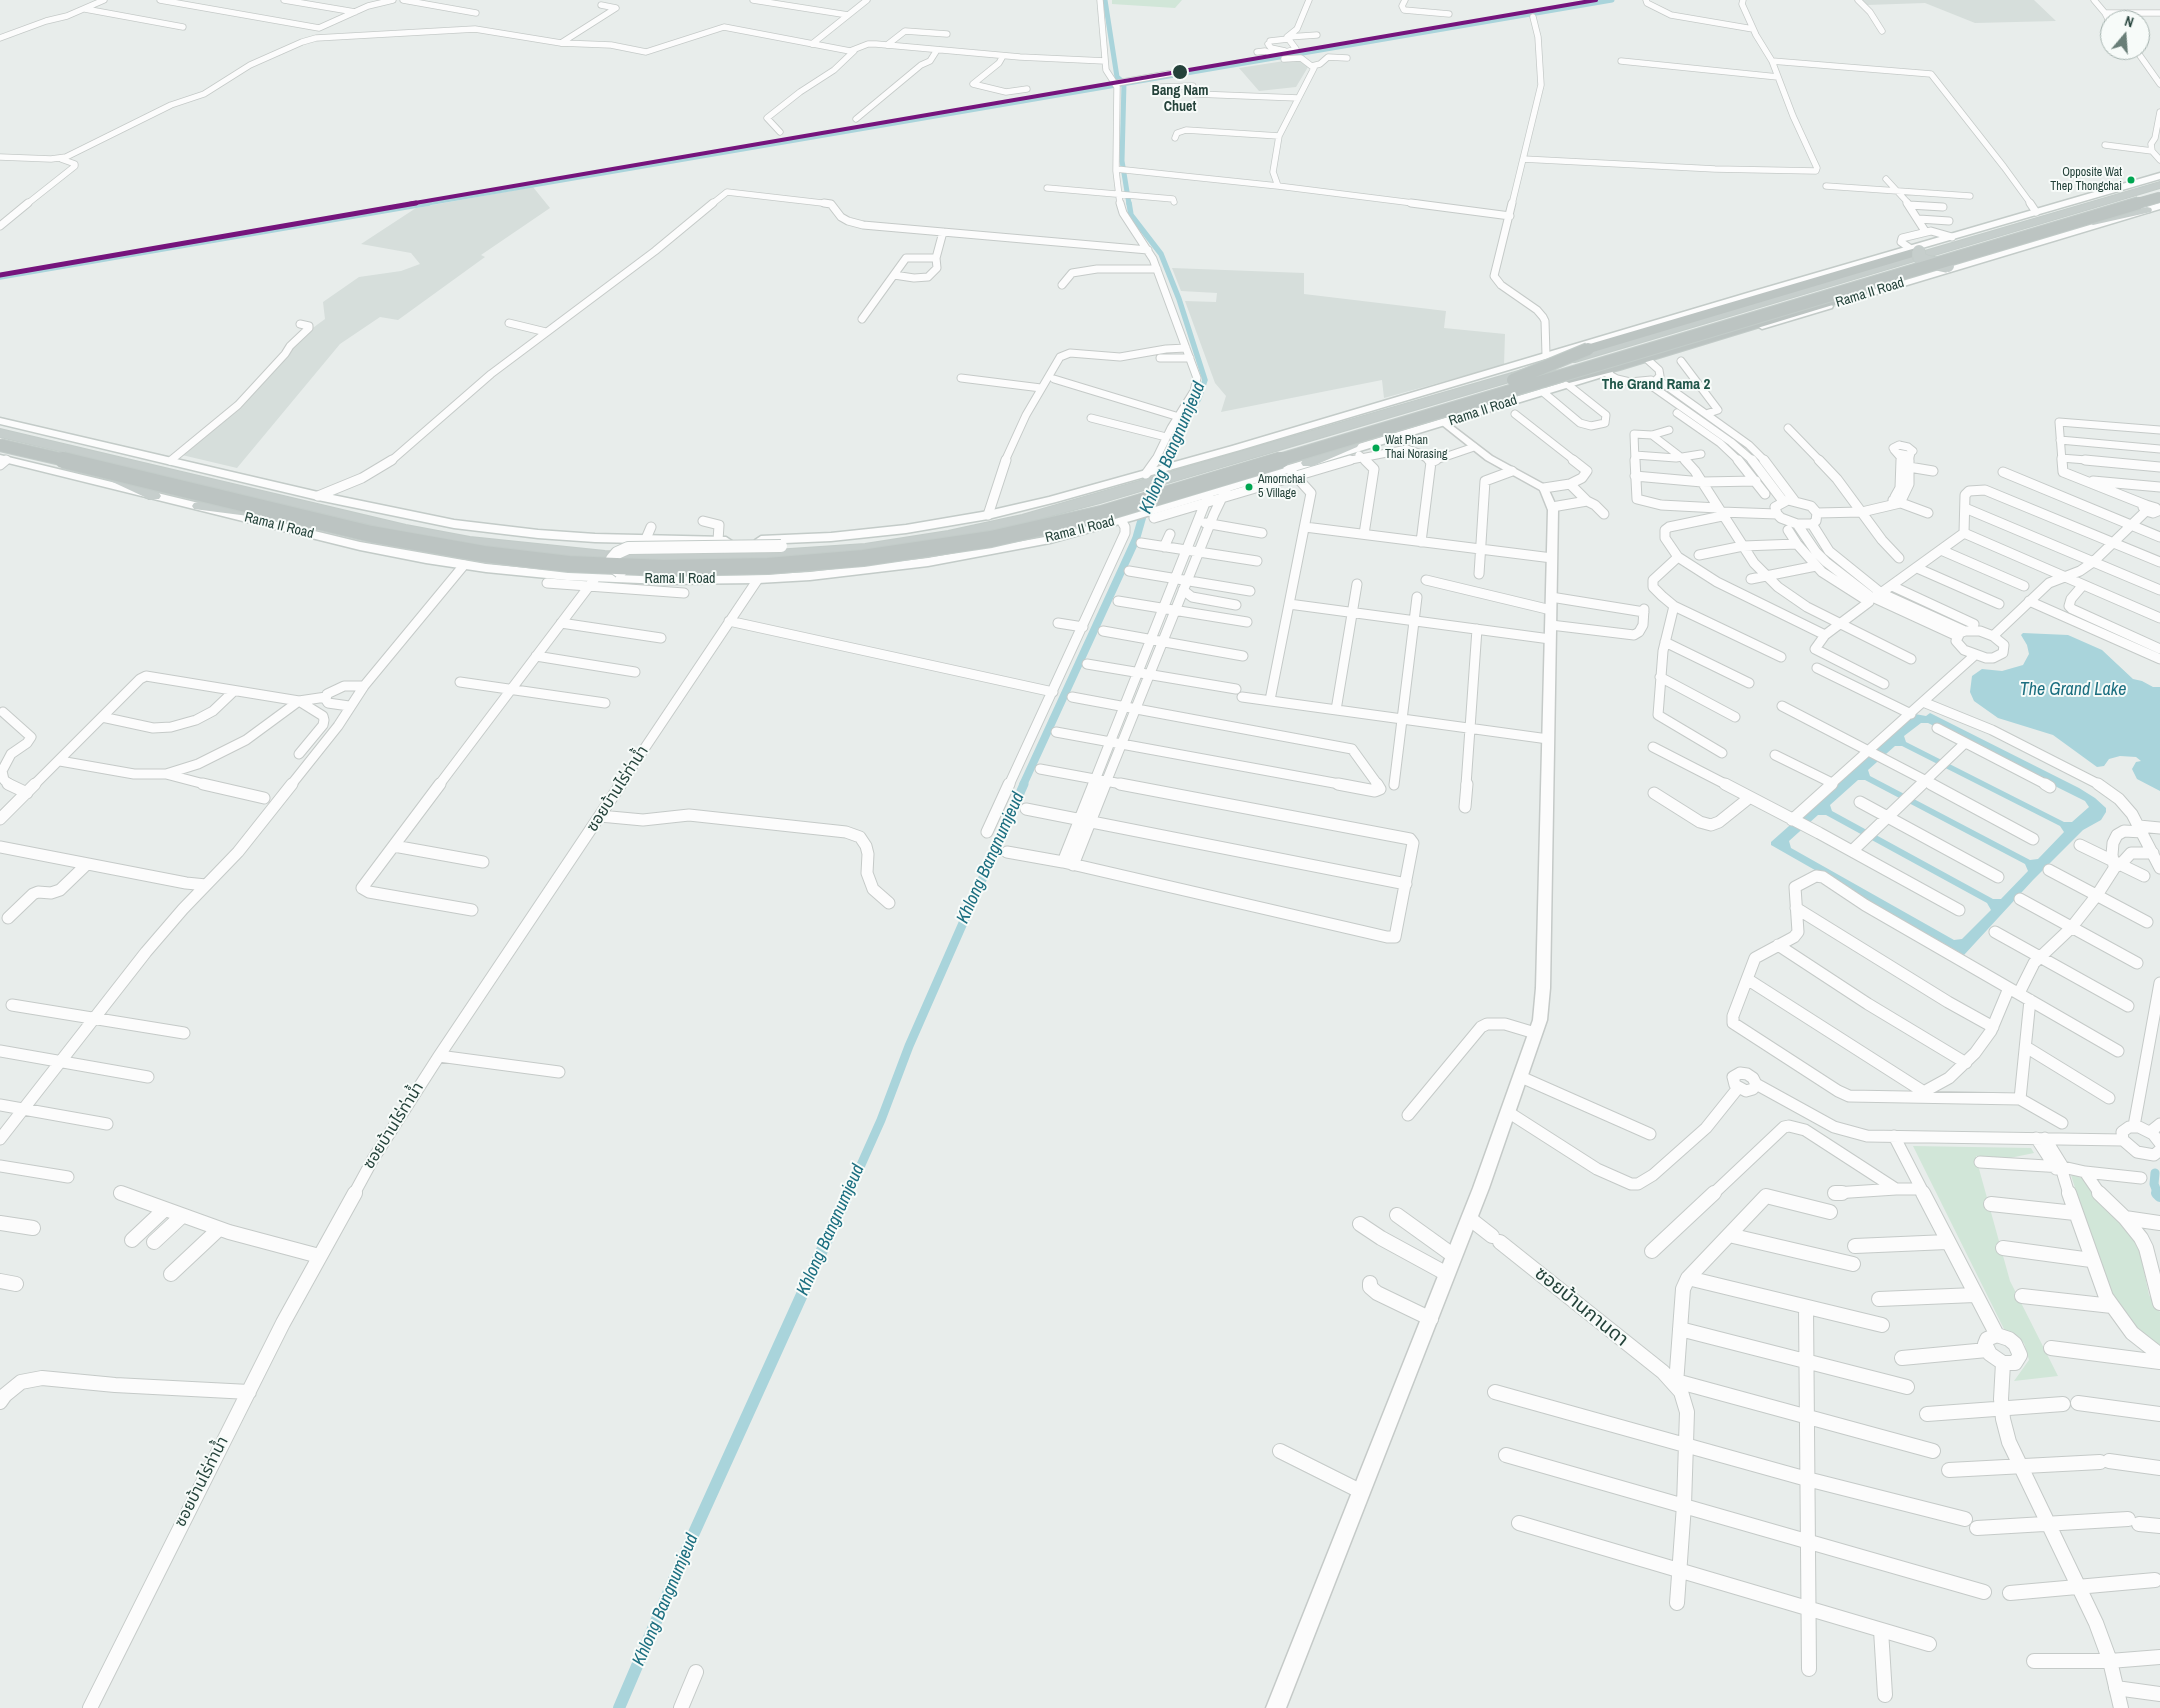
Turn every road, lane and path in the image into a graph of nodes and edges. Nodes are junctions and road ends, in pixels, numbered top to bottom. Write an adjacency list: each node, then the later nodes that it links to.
1 (104, 0): 18 (street)
2 (160, 0): 20 (street)
3 (284, 0): 20 (street)
4 (393, 0): 20 (street)
5 (403, 0): 21 (street)
6 (753, 0): 16 (street)
7 (778, 0): 16 (street)
8 (867, 0): 23 (street)
9 (1100, 0): 43 (street)
10 (1310, 0): 31 (street)
11 (1405, 0): 22 (street)
12 (1646, 0): 26 (street)
13 (1743, 0): 26 (street)
14 (1858, 0): 27 (street)
15 (2094, 0): 19 (street)
16 (773, 4): 23 (street)
17 (601, 5): 32 (street)
18 (85, 9): 25 (street); 30 (street)
19 (2102, 10)
20 (355, 12)
21 (476, 12)
22 (1449, 14)
23 (848, 15): 33 (street)
24 (1533, 17): 65 (street)
25 (183, 26)
26 (1753, 29): 45 (street)
27 (1882, 32)
28 (947, 34): 34 (street)
29 (1317, 35): 31 (street)
30 (0, 38)
31 (1288, 38): 38 (street); 38 (street)
32 (563, 42): 33 (street); 64 (street)
33 (813, 42): 36 (street)
34 (888, 44): 35 (street); 36 (street)
35 (937, 50): 39 (street); 57 (street)
36 (854, 51): 58 (street)
37 (1257, 52): 38 (street)
38 (1290, 55): 41 (street); 46 (street)
39 (1004, 56): 43 (street); 54 (street)
40 (1347, 58): 46 (street)
41 (1284, 59)
42 (2143, 60): 52 (street)
43 (1105, 61): 67 (street)
44 (1621, 61): 48 (street)
45 (1772, 61): 48 (street); 88 (street)
46 (1312, 66): 55 (street)
47 (1173, 73): 49 (street)
48 (1778, 77): 65 (street)
49 (1117, 83)
50 (1175, 83): 51 (street)
51 (1191, 84): 53 (street); 55 (street)
52 (2160, 84)
53 (1161, 87)
54 (1027, 89)
55 (1298, 98): 59 (street)
56 (2160, 112): 62 (street)
57 (856, 119)
58 (780, 132)
59 (1279, 136): 60 (street); 71 (street)
60 (1175, 138)
61 (2105, 145): 62 (street)
62 (2152, 151): 66 (street)
63 (0, 157): 64 (street)
64 (61, 158): 93 (street)
65 (1523, 159): 89 (street)
66 (2160, 160)
67 (1117, 169): 71 (street); 77 (street)
68 (2160, 176): 76 (main road, Rama II Road)
69 (1886, 179): 75 (street)
70 (2160, 185): 80 (highway, Rama II Road)
71 (1278, 186): 89 (street)
72 (1826, 186): 75 (street)
73 (1047, 188): 77 (street)
74 (2160, 190): 120 (highway, bridge)
75 (1895, 191): 78 (street); 82 (street)
76 (2100, 193): 83 (highway); 88 (main road, Rama II Road)
77 (1120, 195): 81 (street); 97 (street)
78 (1970, 196)
79 (2160, 196): 84 (highway, Rama II Road); 120 (highway, bridge)
80 (2112, 199): 83 (highway); 123 (highway, Rama II Road)
81 (1174, 202)
82 (1909, 205): 86 (street); 90 (street)
83 (2072, 206): 98 (highway)
84 (2127, 206): 91 (highway); 129 (highway, Rama II Road)
85 (2160, 206): 87 (main road, Rama II Road)
86 (1943, 207)
87 (2147, 210): 91 (highway); 112 (main road, Rama II Road)
88 (2036, 212): 96 (main road, Rama II Road)
89 (1510, 216): 109 (street)
90 (1918, 219): 92 (street); 94 (street)
91 (2102, 219): 100 (highway)
92 (1949, 221)
93 (0, 226)
94 (1925, 231): 96 (street); 98 (street)
95 (943, 232): 97 (street); 99 (street); 107 (street)
96 (1952, 237): 98 (main road, Rama II Road)
97 (1148, 250): 101 (street)
98 (1915, 250): 100 (highway, bridge); 109 (main road, Rama II Road); 120 (highway, bridge)
99 (936, 258): 102 (street); 102 (street)
100 (1951, 265): 120 (highway, bridge)
101 (1157, 269): 103 (street); 108 (street)
102 (894, 275): 104 (street)
103 (1062, 285)
104 (862, 319)
105 (509, 323): 107 (street)
106 (300, 324): 149 (street)
107 (546, 332): 175 (street)
108 (1186, 348): 111 (street); 121 (street)
109 (1546, 355): 139 (main road, Rama II Road)
110 (1160, 358): 111 (street)
111 (1190, 358): 127 (street)
112 (1648, 360): 114 (main road, Rama II Road); 117 (street)
113 (1681, 361): 126 (street)
114 (1606, 373): 118 (street); 119 (main road, Rama II Road)
115 (961, 378): 121 (street)
116 (1054, 378): 127 (street)
117 (1657, 379): 118 (street); 126 (street)
118 (1646, 382): 177 (street)
119 (1567, 384): 122 (main road, Rama II Road); 122 (street)
120 (1510, 387): 135 (highway); 140 (highway, bridge)
121 (1041, 388): 192 (street)
122 (1543, 392): 131 (main road, Rama II Road)
123 (1393, 412): 139 (highway); 166 (highway, Rama II Road)
124 (1677, 413): 162 (street)
125 (1514, 414): 165 (street)
126 (1706, 414): 174 (street)
127 (1179, 416): 137 (street)
128 (1090, 418): 137 (street)
129 (1409, 420): 151 (highway); 166 (highway, Rama II Road)
130 (0, 421): 149 (main road)
131 (1444, 423): 141 (street); 143 (main road, Rama II Road)
132 (1788, 428): 184 (street)
133 (1669, 430): 136 (street)
134 (2160, 430): 138 (street)
135 (0, 434): 175 (highway, Rama II Road)
136 (1652, 435): 145 (street); 146 (street)
137 (1166, 437): 161 (street)
138 (2060, 440): 142 (street); 147 (street)
139 (1252, 443): 161 (main road, Rama II Road)
140 (0, 446): 154 (highway, Rama II Road)
141 (1474, 447): 150 (street); 155 (street)
142 (2160, 449)
143 (1358, 453): 150 (street); 151 (main road, Rama II Road); 158 (street); 208 (street)
144 (1701, 454): 146 (street)
145 (1636, 455): 146 (street); 160 (street)
146 (1681, 456): 164 (street)
147 (2061, 458): 153 (street); 163 (street)
148 (2, 461): 171 (main road, Rama II Road)
149 (170, 461): 156 (main road)
150 (1431, 462): 212 (street)
151 (1308, 463): 158 (main road, Rama II Road)
152 (1906, 467): 152 (street); 157 (street); 178 (street)
153 (2160, 467)
154 (99, 470): 171 (highway); 193 (highway, Rama II Road)
155 (1512, 470): 169 (street); 218 (street)
156 (214, 471): 175 (highway)
157 (1933, 471)
158 (1291, 472): 167 (main road, Rama II Road); 172 (street); 202 (street)
159 (2003, 472): 200 (street)
160 (1635, 476): 164 (street); 187 (street)
161 (1146, 478): 166 (highway, Rama II Road); 173 (main road, Rama II Road); 175 (highway, Rama II Road)
162 (1756, 480): 164 (street); 170 (street)
163 (2082, 480): 168 (street); 183 (street)
164 (1702, 482): 187 (street)
165 (1570, 484): 169 (street); 176 (street)
166 (1168, 485): 193 (highway, Rama II Road, bridge)
167 (1227, 487): 172 (street); 179 (main road, Rama II Road)
168 (2160, 487)
169 (1544, 488): 181 (street)
170 (1765, 494)
171 (154, 496): 180 (main road, Rama II Road)
172 (1220, 499): 179 (street); 189 (street)
173 (1052, 500): 192 (main road, Rama II Road); 204 (main road, bridge)
174 (1794, 500): 177 (street); 186 (street)
175 (313, 501): 210 (main road, Rama II Road)
176 (1587, 501): 181 (street); 190 (street)
177 (1784, 501): 191 (street)
178 (1896, 501): 184 (street); 188 (street)
179 (1205, 503): 189 (street); 194 (main road, Rama II Road); 196 (street)
180 (199, 506): 193 (highway); 229 (main road, Rama II Road)
181 (1552, 508): 224 (street)
182 (1965, 508): 206 (street); 213 (street); 227 (street)
183 (2146, 508): 185 (street); 200 (street)
184 (1860, 510): 186 (street); 225 (street)
185 (2159, 510)
186 (1815, 511): 199 (street)
187 (1721, 512): 191 (street); 216 (street); 223 (street)
188 (1928, 513)
189 (1214, 514): 197 (street)
190 (1604, 514)
191 (1777, 514): 198 (street)
192 (988, 515): 211 (main road, Rama II Road)
193 (294, 517)
194 (1126, 519): 204 (main road, Rama II Road); 272 (street)
195 (702, 521): 211 (street)
196 (1196, 522): 197 (street); 219 (street)
197 (1210, 524): 205 (street); 221 (street)
198 (1797, 524): 199 (street); 278 (street)
199 (1812, 524): 251 (street)
200 (2131, 525): 209 (street); 213 (street)
201 (651, 527): 210 (street)
202 (1305, 527): 208 (street); 256 (street)
203 (1788, 530): 215 (street)
204 (1073, 533): 236 (main road, Rama II Road)
205 (1262, 533)
206 (1964, 533): 220 (street); 235 (street)
207 (1170, 534): 217 (street)
208 (1364, 534): 212 (street)
209 (2160, 537)
210 (645, 541): 211 (main road, Rama II Road)
211 (718, 541)
212 (1421, 542): 218 (street)
213 (2112, 542): 227 (street); 228 (street)
214 (1141, 543): 217 (street)
215 (1796, 544): 216 (street); 230 (street)
216 (1742, 546): 222 (street); 234 (street)
217 (1164, 547): 219 (street)
218 (1481, 549): 224 (street); 233 (street)
219 (1185, 550): 221 (street); 237 (street)
220 (1941, 550): 231 (street); 246 (street)
221 (1198, 552): 226 (street); 240 (street)
222 (1699, 555)
223 (1678, 557): 260 (street); 277 (street)
224 (1552, 558): 257 (street)
225 (1899, 558)
226 (1257, 562)
227 (2093, 562): 235 (street); 248 (street)
228 (2160, 562)
229 (464, 565): 241 (main road, Rama II Road); 301 (street)
230 (1816, 566): 234 (street); 254 (street)
231 (1916, 568): 245 (street); 258 (street)
232 (1128, 571): 237 (street)
233 (1479, 574)
234 (1768, 577): 238 (street); 270 (street)
235 (2066, 577): 244 (street); 255 (street)
236 (758, 579): 241 (main road, Rama II Road); 266 (street, ซอยบ้านไร่ท่าน้ำ)
237 (1174, 579): 240 (street); 261 (street)
238 (1751, 579)
239 (1426, 580): 257 (street)
240 (1187, 581): 247 (street); 249 (street)
241 (592, 582): 242 (street); 250 (street); 268 (street)
242 (547, 583)
243 (1357, 584): 263 (street)
244 (2083, 585): 264 (street); 285 (street)
245 (1892, 586): 251 (street); 271 (street)
246 (2024, 586)
247 (1183, 590): 259 (street); 262 (street)
248 (2160, 590)
249 (1250, 591)
250 (684, 593)
251 (1881, 593): 275 (street)
252 (1417, 598): 265 (street)
253 (1118, 601): 261 (street)
254 (1869, 602): 270 (street); 281 (street)
255 (2029, 602): 279 (street); 291 (street)
256 (1289, 604): 263 (street); 307 (street)
257 (1551, 604): 276 (street); 276 (street)
258 (1998, 604)
259 (1236, 605)
260 (1674, 606): 284 (street); 289 (street)
261 (1162, 608): 262 (street); 282 (street)
262 (1175, 610): 267 (street); 283 (street)
263 (1352, 613): 265 (street); 315 (street)
264 (2160, 618)
265 (1415, 621): 273 (street); 320 (street)
266 (729, 622): 304 (street); 349 (street, ซอยบ้านไร่ท่าน้ำ)
267 (1247, 622)
268 (561, 623): 280 (street); 287 (street)
269 (1058, 623): 272 (street)
270 (1838, 624): 277 (street); 290 (street)
271 (1974, 624)
272 (1083, 626): 304 (street)
273 (1477, 629): 276 (street); 322 (street)
274 (1103, 631): 282 (street)
275 (1965, 631): 278 (street); 279 (street)
276 (1550, 632): 324 (street)
277 (1825, 635): 300 (street)
278 (1957, 636): 286 (street)
279 (1994, 636): 286 (street)
280 (661, 638)
281 (1946, 639)
282 (1150, 640): 283 (street); 295 (street)
283 (1162, 642): 288 (street); 296 (street)
284 (1665, 642): 297 (street); 299 (street)
285 (2160, 649)
286 (1975, 655): 309 (street)
287 (536, 656): 294 (street); 302 (street)
288 (1242, 656)
289 (1781, 657)
290 (1911, 659)
291 (2160, 659)
292 (1088, 664): 295 (street)
293 (1817, 668): 317 (street)
294 (635, 672)
295 (1137, 672): 296 (street); 312 (street)
296 (1149, 674): 307 (street); 314 (street)
297 (1660, 677): 318 (street); 330 (street)
298 (460, 682): 302 (street)
299 (1749, 683)
300 (1884, 684)
301 (364, 686): 305 (street); 311 (street)
302 (512, 689): 310 (street); 360 (street)
303 (234, 691): 308 (street); 319 (street); 319 (street)
304 (1052, 692): 357 (street)
305 (326, 697): 308 (street); 311 (street)
306 (1072, 697): 312 (street)
307 (1270, 700): 315 (street)
308 (300, 701): 331 (street); 335 (street)
309 (1923, 702): 317 (street); 356 (street)
310 (605, 703)
311 (349, 706): 374 (street)
312 (1124, 706): 314 (street); 325 (street)
313 (1782, 706): 329 (street)
314 (1136, 708): 327 (street); 327 (street)
315 (1336, 710): 320 (street)
316 (3, 712): 342 (street)
317 (1911, 714): 329 (street)
318 (1735, 717)
319 (102, 718): 333 (street)
320 (1402, 720): 322 (street); 340 (street)
321 (1937, 728): 326 (street)
322 (1469, 729): 324 (street); 347 (street)
323 (1056, 732): 325 (street)
324 (1548, 740): 397 (street)
325 (1110, 742): 327 (street); 336 (street)
326 (1965, 743): 337 (street); 341 (street)
327 (1121, 744): 338 (street)
328 (1653, 747): 345 (street)
329 (1871, 751): 337 (street); 339 (street)
330 (1722, 753)
331 (299, 754)
332 (1776, 755): 339 (street)
333 (60, 761): 335 (street); 342 (street)
334 (1040, 769): 336 (street)
335 (166, 774): 344 (street)
336 (1095, 780): 338 (street); 352 (street)
337 (1925, 781): 350 (street); 358 (street)
338 (1106, 782): 354 (street); 373 (street)
339 (1832, 783): 353 (street)
340 (1394, 786)
341 (2050, 787)
342 (27, 793): 351 (street)
343 (1654, 793): 345 (street)
344 (264, 798)
345 (1749, 798): 353 (street)
346 (1860, 802): 350 (street)
347 (1465, 807)
348 (1026, 809): 352 (street)
349 (600, 816): 377 (street); 401 (street, ซอยบ้านไร่ท่าน้ำ)
350 (1888, 816): 362 (street); 372 (street)
351 (0, 819)
352 (1079, 819): 354 (street); 367 (street)
353 (1793, 820): 362 (street)
354 (1090, 821): 367 (street); 373 (street)
355 (2160, 828): 356 (street)
356 (2141, 829): 364 (street); 368 (street)
357 (986, 832)
358 (2033, 839)
359 (2080, 845): 368 (street)
360 (394, 846): 365 (street); 379 (street)
361 (0, 847): 366 (street)
362 (1852, 851): 380 (street)
363 (1007, 852): 367 (street)
364 (2153, 853): 368 (street); 369 (street)
365 (483, 862)
366 (87, 864): 374 (street); 381 (street)
367 (1068, 864): 373 (street)
368 (2115, 864): 371 (street); 375 (street)
369 (2160, 868)
370 (2049, 870): 375 (street)
371 (2144, 876)
372 (1998, 877)
373 (1406, 884)
374 (206, 885): 394 (street)
375 (2097, 895): 382 (street); 383 (street)
376 (2020, 899): 383 (street)
377 (889, 903)
378 (1796, 908): 385 (street); 390 (street); 395 (street)
379 (472, 910)
380 (1958, 910)
381 (8, 918)
382 (2147, 922)
383 (2071, 928): 386 (street); 387 (street)
384 (1995, 932): 386 (street)
385 (1778, 945): 388 (street); 403 (street)
386 (2039, 956): 390 (street); 393 (street)
387 (2137, 963)
388 (1747, 979): 407 (street); 407 (street)
389 (2160, 983): 417 (street)
390 (2014, 990): 391 (street); 395 (street)
391 (2030, 1000): 398 (street); 400 (street)
392 (12, 1005): 394 (street)
393 (2128, 1006)
394 (95, 1018): 396 (street); 402 (street)
395 (1993, 1027): 403 (street)
396 (184, 1033)
397 (1535, 1033): 406 (street); 413 (street)
398 (2026, 1048): 408 (street); 409 (street)
399 (0, 1051): 402 (street)
400 (2118, 1051)
401 (439, 1056): 404 (street); 455 (street, ซอยบ้านไร่ท่าน้ำ)
402 (62, 1062): 405 (street); 411 (street)
403 (1966, 1063): 407 (street)
404 (559, 1072)
405 (148, 1077)
406 (1521, 1077): 412 (street); 419 (street)
407 (1919, 1094): 409 (street)
408 (2109, 1098)
409 (2020, 1099): 414 (street)
410 (0, 1105): 411 (street)
411 (23, 1109): 415 (street); 422 (street)
412 (1508, 1112): 420 (street); 441 (street)
413 (1408, 1115)
414 (2062, 1123)
415 (106, 1124)
416 (2160, 1124): 418 (street)
417 (2134, 1126): 418 (street); 423 (street)
418 (2150, 1132): 424 (street)
419 (1650, 1134)
420 (1894, 1136): 421 (street); 432 (street)
421 (2041, 1138): 423 (street); 427 (street)
422 (0, 1139)
423 (2123, 1140): 424 (street)
424 (2159, 1150)
425 (1980, 1162): 427 (street)
426 (0, 1166): 429 (street)
427 (2060, 1169): 428 (street); 438 (street)
428 (2085, 1172): 430 (street); 442 (street)
429 (68, 1178)
430 (2141, 1178)
431 (1896, 1189): 432 (street); 434 (street); 454 (street)
432 (1920, 1190): 451 (street)
433 (120, 1193): 436 (street)
434 (1835, 1193)
435 (1991, 1204): 438 (street)
436 (165, 1209): 440 (street); 449 (street)
437 (1830, 1212): 448 (street)
438 (2074, 1213): 457 (street)
439 (1397, 1214): 456 (street)
440 (182, 1216): 447 (street); 450 (street)
441 (1469, 1218): 456 (street); 483 (street, ซอยบ้านกานดา)
442 (2125, 1218): 444 (street); 459 (street)
443 (0, 1223): 446 (street)
444 (2160, 1223)
445 (1360, 1224): 461 (street)
446 (33, 1228)
447 (220, 1229): 455 (street); 460 (street)
448 (1729, 1235): 458 (street); 462 (street)
449 (132, 1240)
450 (154, 1242)
451 (1947, 1242): 452 (street); 466 (street)
452 (1855, 1246)
453 (2003, 1248): 457 (street)
454 (1652, 1251)
455 (319, 1256): 485 (street, ซอยบ้านไร่ท่าน้ำ)
456 (1454, 1256): 461 (street)
457 (2091, 1260): 470 (street)
458 (1853, 1264)
459 (2154, 1266): 469 (street)
460 (171, 1274)
461 (1447, 1274): 472 (street)
462 (1688, 1278): 471 (street); 474 (street)
463 (0, 1281): 465 (street)
464 (1370, 1283): 472 (street)
465 (16, 1284)
466 (1975, 1295): 468 (street); 475 (street)
467 (2022, 1296): 470 (street)
468 (1879, 1299)
469 (2160, 1303)
470 (2112, 1306): 478 (street)
471 (1806, 1307): 473 (street); 480 (street)
472 (1430, 1319): 502 (street)
473 (1882, 1325)
474 (1680, 1329): 480 (street); 483 (street)
475 (1996, 1335): 477 (street); 482 (street)
476 (2051, 1348): 481 (street)
477 (1987, 1350): 479 (street); 482 (street)
478 (2160, 1355)
479 (1902, 1358)
480 (1807, 1361): 484 (street); 493 (street)
481 (2160, 1362)
482 (2003, 1363): 490 (street)
483 (1676, 1383): 493 (street); 494 (street)
484 (1907, 1387)
485 (249, 1392): 487 (street); 527 (street, ซอยบ้านไร่ท่าน้ำ)
486 (1495, 1392): 494 (street)
487 (0, 1402)
488 (2078, 1403): 492 (street)
489 (2063, 1404): 490 (street)
490 (2002, 1409): 491 (street); 498 (street)
491 (1927, 1414)
492 (2160, 1414)
493 (1807, 1418): 496 (street); 501 (street)
494 (1687, 1446): 501 (street); 503 (street)
495 (1280, 1451): 502 (street)
496 (1933, 1451)
497 (1506, 1455): 503 (street)
498 (2020, 1468): 499 (street); 500 (street); 506 (street)
499 (2160, 1468)
500 (1949, 1470)
501 (1807, 1479): 504 (street); 509 (street)
502 (1362, 1492): 529 (street)
503 (1684, 1505): 509 (street); 510 (street)
504 (1965, 1519)
505 (1519, 1523): 510 (street)
506 (2048, 1524): 507 (street); 508 (street); 512 (street)
507 (2160, 1526)
508 (1977, 1528)
509 (1807, 1541): 513 (street); 516 (street)
510 (1680, 1571): 515 (street); 516 (street)
511 (2156, 1580): 512 (street)
512 (2079, 1588): 514 (street); 521 (street)
513 (1984, 1592)
514 (2010, 1593)
515 (1677, 1603)
516 (1808, 1609): 517 (street); 522 (street)
517 (1881, 1630): 518 (street); 526 (street)
518 (1929, 1644)
519 (2160, 1657): 521 (street)
520 (2034, 1661): 521 (street)
521 (2110, 1661): 524 (street)
522 (1810, 1669)
523 (696, 1672): 528 (street)
524 (2116, 1688): 525 (street); 530 (street)
525 (2160, 1694)
526 (1885, 1695)
527 (90, 1708)
528 (681, 1708)
529 (1276, 1708)
530 (2121, 1708)

